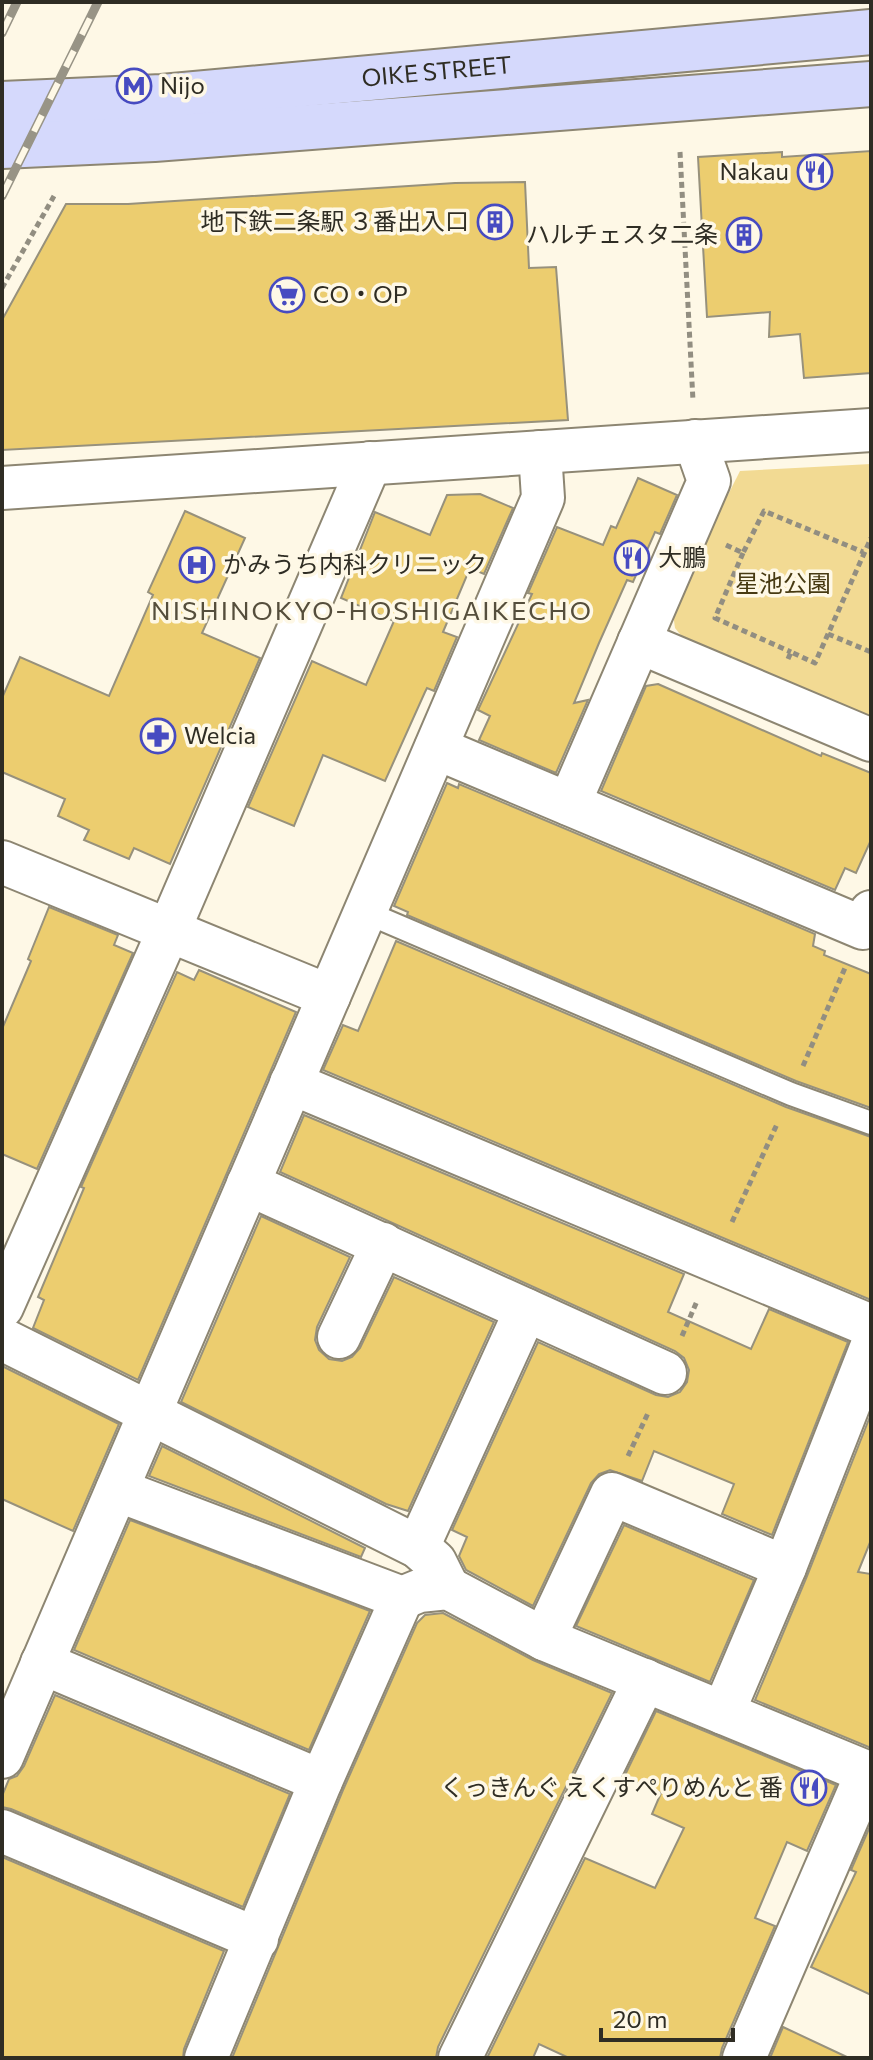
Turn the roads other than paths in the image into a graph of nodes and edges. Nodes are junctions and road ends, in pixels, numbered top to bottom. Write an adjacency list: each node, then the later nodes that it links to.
1 (871, 32): 3 (street, OIKE STREET)
2 (871, 84): 4 (street, OIKE STREET)
3 (2, 104)
4 (2, 146)
5 (871, 430): 6 (street)
6 (695, 441): 7 (street); 10 (street)
7 (540, 452): 8 (street); 12 (street)
8 (370, 463): 9 (street); 17 (street)
9 (2, 488)
10 (639, 642): 11 (street); 13 (street)
11 (871, 740)
12 (436, 748): 13 (street); 15 (street)
13 (569, 804): 16 (street)
14 (2, 862): 17 (street)
15 (365, 912): 18 (street); 20 (lane)
16 (867, 920)
17 (169, 930): 18 (street); 23 (street)
18 (329, 996): 19 (street)
19 (291, 1083): 21 (street); 25 (street)
20 (871, 1123)
21 (248, 1184): 22 (street); 30 (street)
22 (383, 1244): 24 (street); 26 (street)
23 (2, 1307)
24 (526, 1310): 29 (street); 32 (street)
25 (871, 1326)
26 (339, 1337)
27 (2, 1339): 30 (street)
28 (871, 1348): 33 (street)
29 (665, 1373)
30 (150, 1413): 31 (street); 32 (street)
31 (117, 1490): 35 (street); 37 (street)
32 (418, 1547): 34 (street)
33 (785, 1567): 36 (street); 39 (street)
34 (448, 1588): 35 (street); 36 (street)
35 (402, 1598): 42 (street)
36 (544, 1639): 38 (street)
37 (42, 1663): 40 (street); 42 (street)
38 (645, 1680): 39 (street); 46 (street)
39 (723, 1713): 41 (street)
40 (2, 1757)
41 (869, 1774): 47 (street)
42 (321, 1781): 44 (street)
43 (2, 1831): 44 (street)
44 (257, 1939): 45 (street)
45 (206, 2058)
46 (460, 2058)
47 (744, 2058)

